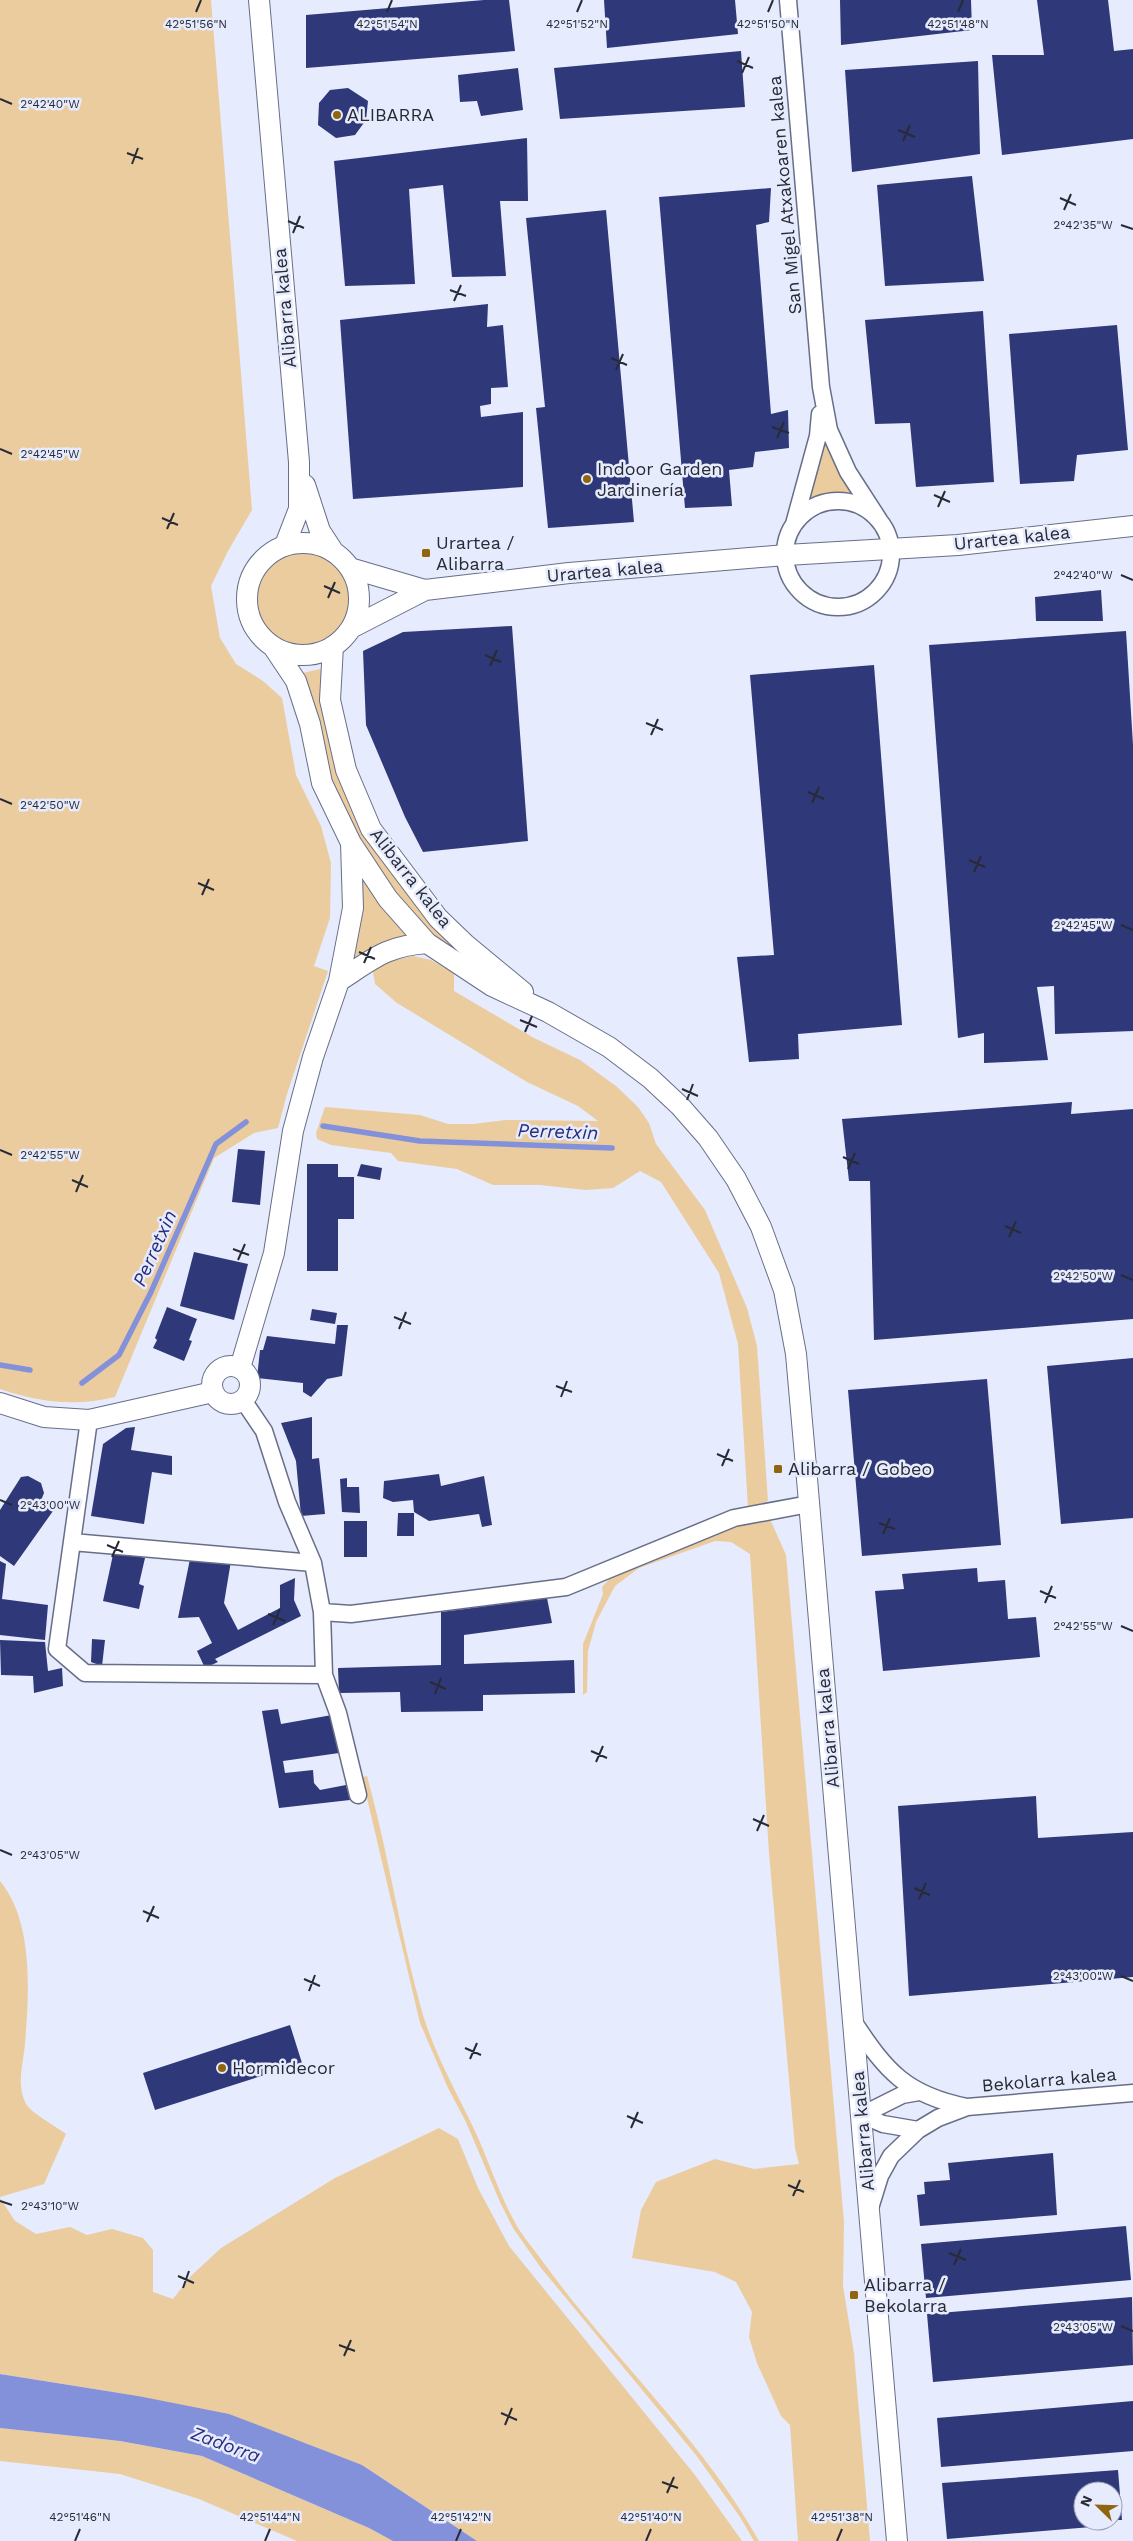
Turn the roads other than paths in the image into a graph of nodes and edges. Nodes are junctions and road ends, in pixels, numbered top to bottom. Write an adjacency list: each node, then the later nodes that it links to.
1 (259, 0): 4 (street, Alibarra kalea)
2 (788, 0): 3 (street, San Migel Atxakoaren kalea)
3 (821, 387): 5 (street, San Migel Atxakoaren kalea); 7 (street, San Migel Atxakoaren kalea)
4 (299, 466): 8 (street, Alibarra kalea); 10 (street, Alibarra kalea)
5 (879, 520): 7 (street); 9 (street)
6 (1133, 526): 9 (street, Urartea kalea)
7 (793, 527): 11 (street)
8 (285, 545): 10 (street); 16 (street)
9 (891, 549): 11 (street, Urartea kalea); 11 (street)
10 (333, 551): 12 (street)
11 (786, 555): 13 (street, Urartea kalea)
12 (350, 568): 13 (street, Urartea kalea); 14 (street)
13 (425, 590): 14 (street, Urartea kalea)
14 (351, 628): 15 (street)
15 (333, 646): 16 (street); 20 (street, Alibarra kalea)
16 (274, 648): 17 (street, Alibarra kalea)
17 (351, 843): 18 (street, Alibarra kalea); 19 (street)
18 (427, 943): 19 (street); 20 (street, Alibarra kalea)
19 (339, 981): 21 (street)
20 (548, 1012): 26 (street, Alibarra kalea)
21 (240, 1368): 22 (street); 23 (street)
22 (213, 1392): 23 (street); 25 (street)
23 (243, 1400): 28 (street)
24 (0, 1403): 25 (street)
25 (89, 1420): 27 (street)
26 (808, 1504): 29 (street); 32 (street, Alibarra kalea)
27 (72, 1542): 28 (street); 30 (street)
28 (313, 1563): 29 (street)
29 (322, 1612): 30 (street)
30 (324, 1675): 31 (street)
31 (358, 1795)
32 (853, 2021): 33 (street, Bekolarra kalea); 36 (street, Alibarra kalea)
33 (919, 2092): 35 (street, Bekolarra kalea); 36 (street)
34 (1133, 2093): 35 (street, Bekolarra kalea)
35 (967, 2107): 37 (street, Bekolarra kalea)
36 (862, 2115): 37 (street); 38 (street, Alibarra kalea)
37 (918, 2130): 38 (street, Bekolarra kalea)
38 (870, 2210): 39 (street, Alibarra kalea)
39 (897, 2541)

